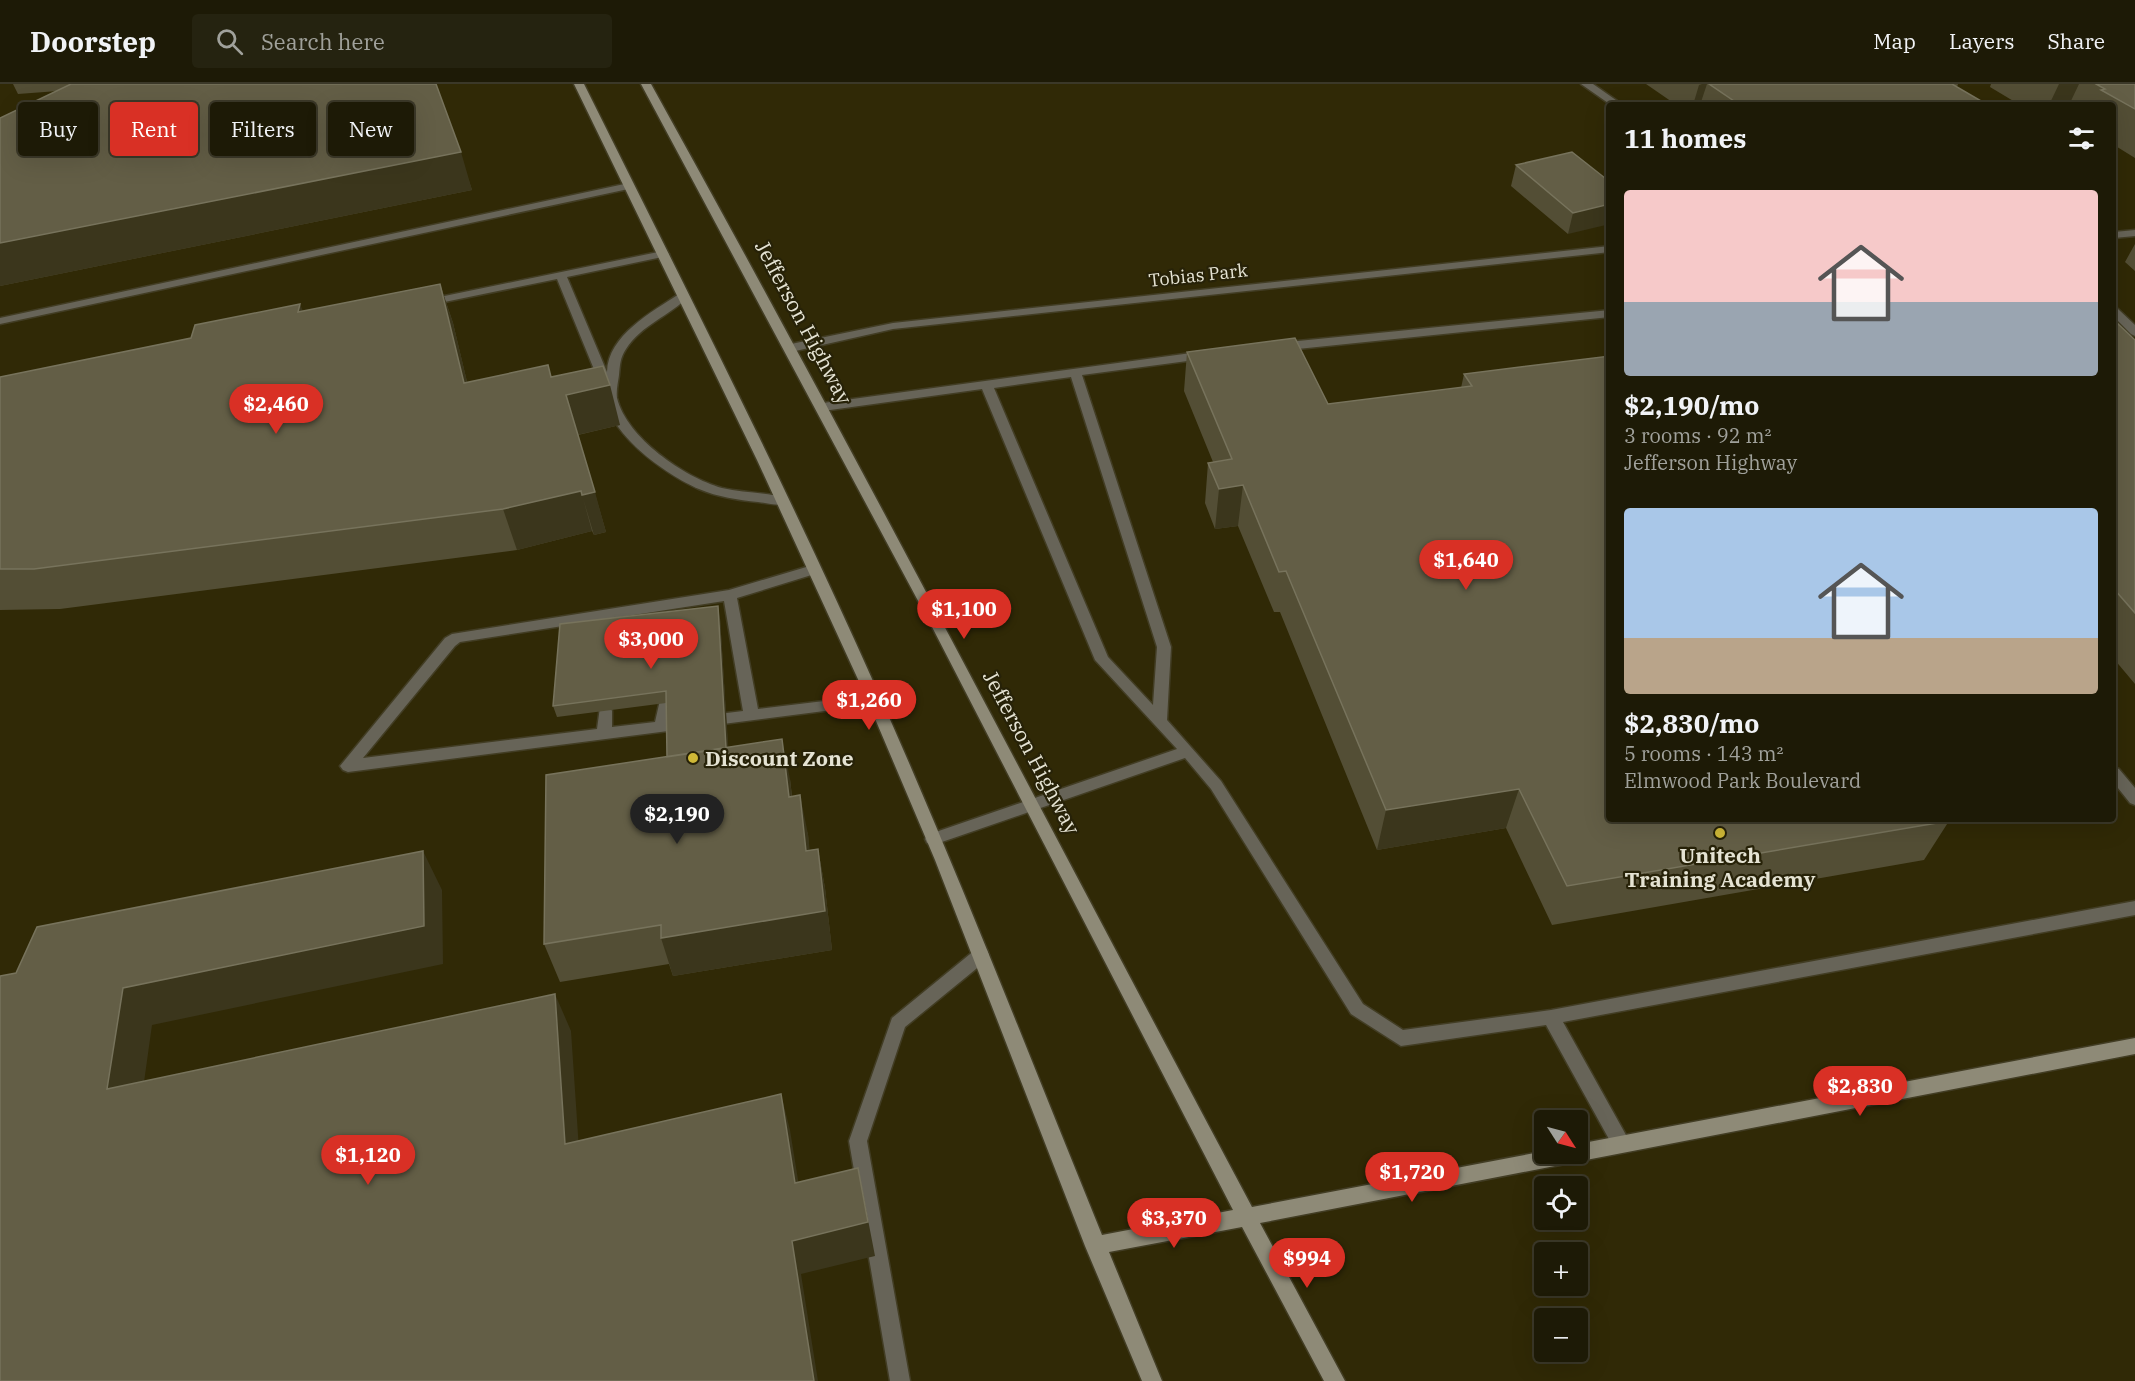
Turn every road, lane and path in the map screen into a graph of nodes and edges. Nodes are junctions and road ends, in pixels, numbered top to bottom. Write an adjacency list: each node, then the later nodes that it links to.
1 (579, 84): 5 (main road)
2 (646, 84): 17 (main road, Jefferson Highway)
3 (1586, 84): 4 (lane)
4 (1613, 102)
5 (629, 186): 9 (main road); 15 (lane)
6 (2135, 233): 7 (lane)
7 (2116, 236)
8 (1606, 249): 17 (lane, Tobias Park)
9 (663, 254): 10 (lane); 11 (main road)
10 (561, 275): 12 (lane); 22 (lane)
11 (683, 296): 22 (lane); 24 (main road)
12 (411, 306)
13 (1606, 313): 18 (lane)
14 (2116, 313): 16 (lane)
15 (0, 321)
16 (2135, 332)
17 (791, 348): 23 (main road, Jefferson Highway)
18 (1260, 349)
19 (1214, 354): 20 (lane)
20 (1075, 372): 21 (lane); 33 (lane)
21 (986, 384): 23 (lane); 33 (lane)
22 (611, 398): 24 (lane)
23 (822, 407): 39 (main road, Jefferson Highway)
24 (781, 501): 25 (main road)
25 (813, 570): 26 (lane); 29 (main road)
26 (730, 596): 27 (lane); 32 (lane)
27 (670, 605): 28 (lane); 35 (lane)
28 (672, 624)
29 (874, 700): 32 (lane); 40 (main road)
30 (665, 704): 34 (lane)
31 (606, 711): 35 (lane)
32 (751, 714): 34 (lane)
33 (1160, 720): 36 (lane)
34 (662, 726): 35 (lane)
35 (604, 733)
36 (1188, 751): 39 (lane); 43 (lane)
37 (2116, 776): 38 (lane)
38 (2135, 800)
39 (1033, 804): 40 (lane); 48 (main road, Jefferson Highway)
40 (933, 839): 42 (main road)
41 (2135, 908): 43 (lane)
42 (981, 955): 49 (main road); 50 (lane)
43 (1551, 1017): 45 (lane)
44 (2135, 1046): 45 (main road)
45 (1622, 1144): 46 (main road)
46 (1588, 1150)
47 (1534, 1161): 48 (main road)
48 (1245, 1216): 49 (main road); 52 (main road, Jefferson Highway)
49 (1095, 1246): 51 (main road)
50 (900, 1381)
51 (1152, 1381)
52 (1335, 1381)

